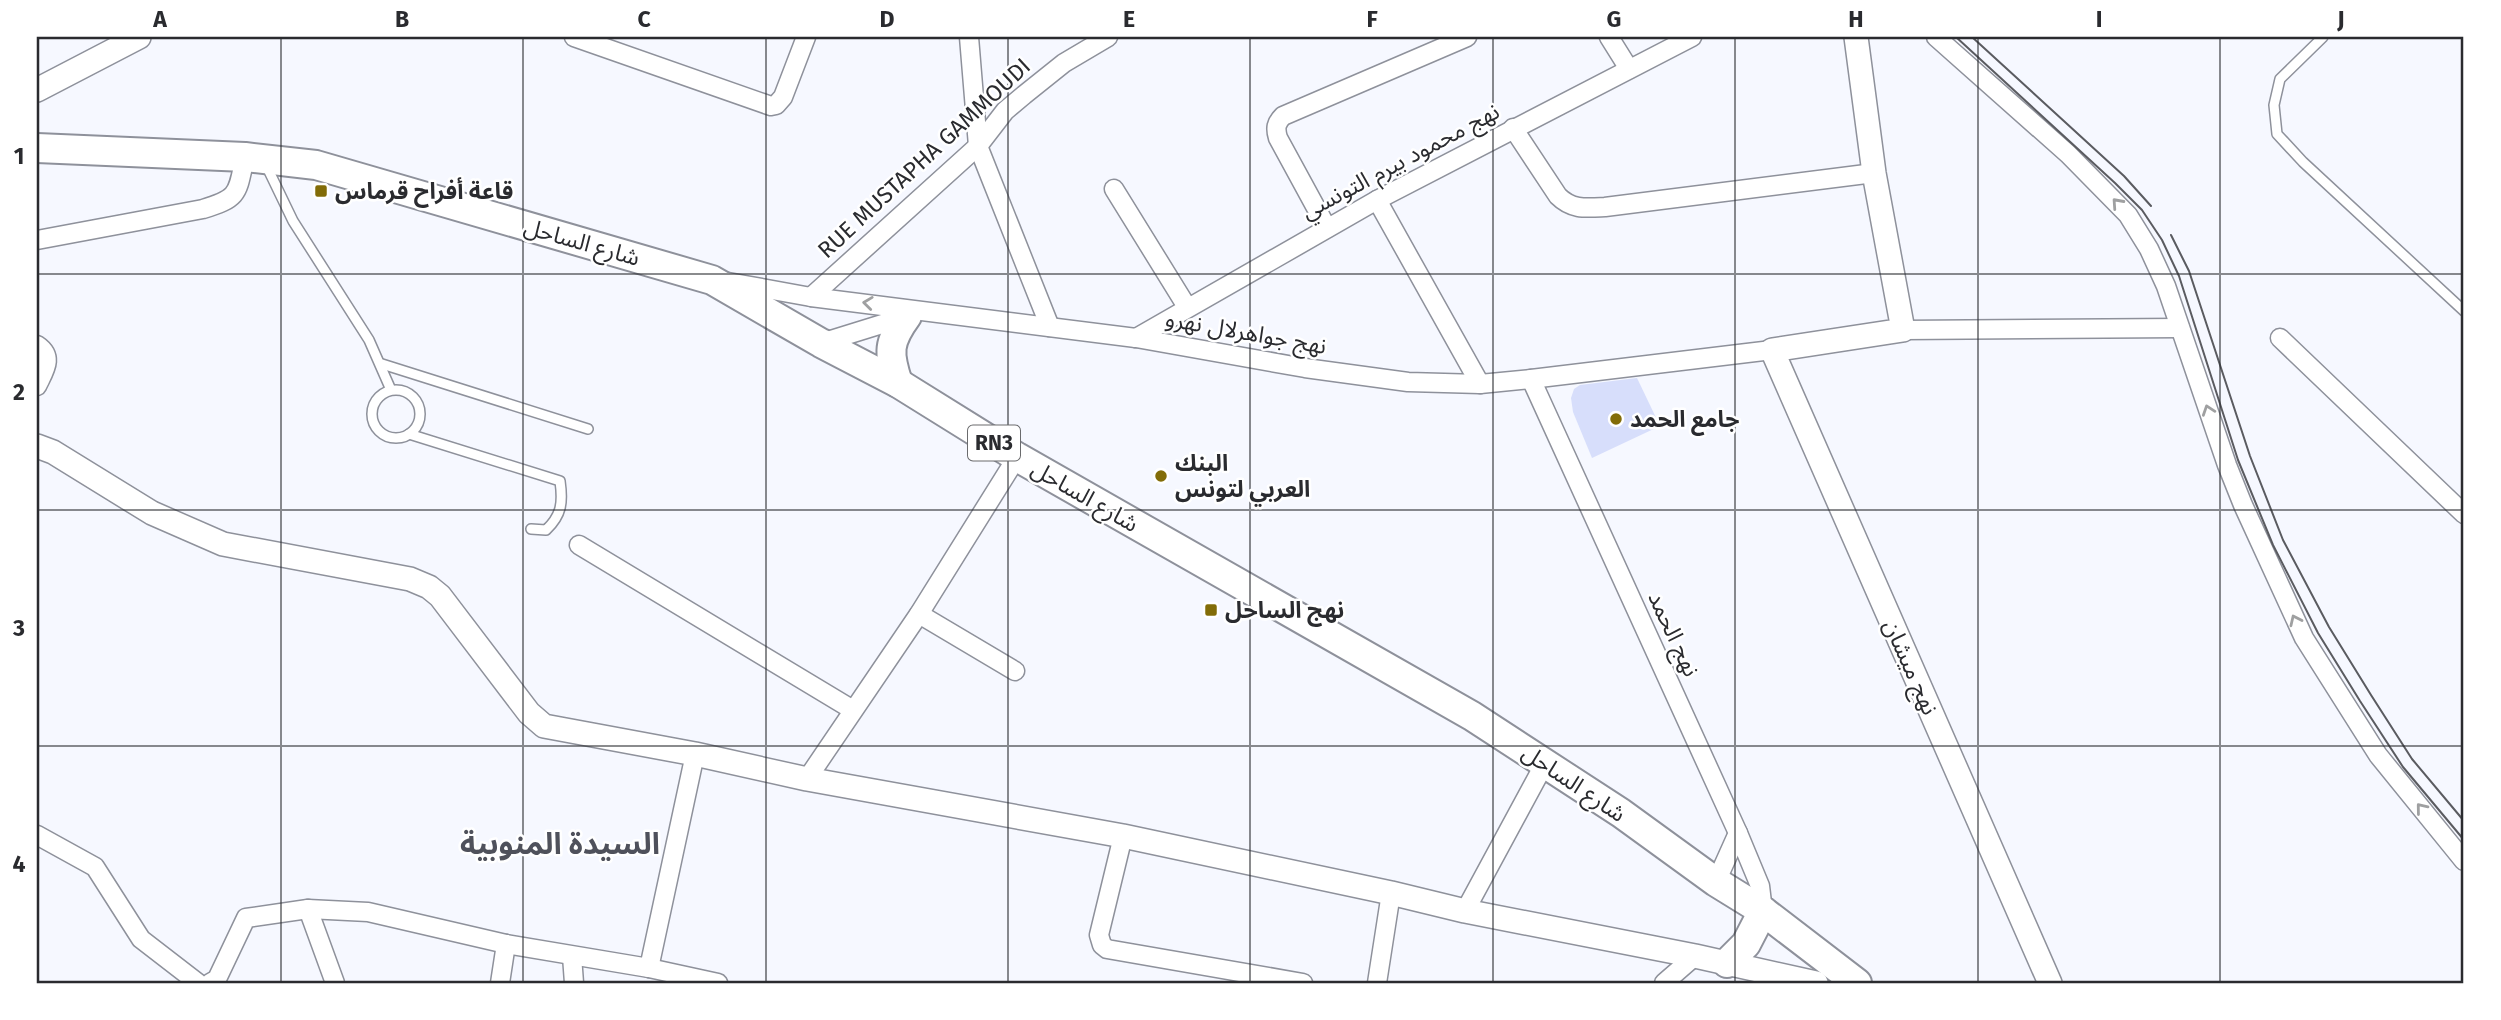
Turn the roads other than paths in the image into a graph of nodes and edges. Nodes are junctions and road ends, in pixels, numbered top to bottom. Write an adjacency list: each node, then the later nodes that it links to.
1 (139, 37): 13 (street)
2 (575, 37): 3 (street)
3 (806, 37)
4 (969, 37): 15 (street)
5 (1108, 37): 15 (street, RUE MUSTAPHA GAMMOUDI)
6 (1467, 37): 21 (street)
7 (1609, 37): 12 (street)
8 (1692, 37): 12 (street, نهج محمود بيرم التونسي)
9 (1856, 37): 18 (street)
10 (1936, 37): 29 (street, one-way to 10)
11 (2323, 37): 26 (lane)
12 (1629, 69): 14 (street, نهج محمود بيرم التونسي)
13 (39, 90)
14 (1513, 128): 18 (street); 20 (street, نهج محمود بيرم التونسي)
15 (978, 146): 24 (street, RUE MUSTAPHA GAMMOUDI); 28 (street)
16 (37, 148): 17 (main road, شارع الساحل / RN3)
17 (255, 159): 22 (street); 23 (main road, شارع الساحل / RN3); 36 (lane)
18 (1874, 173): 30 (street)
19 (1114, 189): 25 (street)
20 (1377, 200): 21 (street, نهج محمود بيرم التونسي); 39 (street)
21 (1327, 228): 25 (street, نهج محمود بيرم التونسي)
22 (37, 240)
23 (712, 279): 24 (street, نهج جواهرلال نهرو); 33 (main road, شارع الساحل / RN3)
24 (811, 297): 27 (street, نهج جواهرلال نهرو, one-way to 24)
25 (1187, 307): 31 (street, نهج محمود بيرم التونسي)
26 (2464, 311)
27 (916, 313): 28 (street, نهج جواهرلال نهرو); 33 (street); 38 (main road)
28 (1050, 327): 31 (street, نهج جواهرلال نهرو)
29 (2180, 328): 30 (street); 58 (street, one-way to 29)
30 (1903, 330): 35 (street)
31 (1136, 338): 39 (street, نهج جواهرلال نهرو)
32 (2280, 338): 46 (street)
33 (821, 343): 38 (main road, شارع الساحل / RN3)
34 (37, 345): 40 (street)
35 (1773, 350): 37 (street, نهج جواهرلال نهرو); 80 (street, نهج ميشان)
36 (382, 365): 41 (lane); 42 (lane)
37 (1531, 379): 39 (street, نهج جواهرلال نهرو); 55 (street, نهج الحمد)
38 (898, 383): 45 (main road, شارع الساحل / RN3)
39 (1480, 384)
40 (37, 386)
41 (391, 390): 43 (lane); 43 (lane)
42 (588, 429)
43 (409, 434): 47 (lane)
44 (37, 446): 52 (street)
45 (1017, 457): 49 (street); 53 (main road, شارع الساحل / RN3)
46 (2464, 514)
47 (531, 529)
48 (579, 545): 51 (street)
49 (919, 614): 50 (street); 51 (street)
50 (1015, 671)
51 (853, 710): 54 (street)
52 (695, 754): 54 (street); 68 (street)
53 (1545, 763): 59 (main road, شارع الساحل / RN3); 62 (street)
54 (807, 779): 57 (street)
55 (1738, 833): 59 (street); 63 (street, نهج الحمد)
56 (37, 835): 69 (street)
57 (1123, 836): 60 (street); 75 (street)
58 (2464, 861)
59 (1716, 881): 63 (main road, شارع الساحل / RN3)
60 (1391, 892): 62 (street); 76 (street)
61 (308, 909): 64 (street); 70 (street); 71 (street)
62 (1465, 911): 66 (street)
63 (1763, 912): 67 (main road); 79 (main road, شارع الساحل / RN3)
64 (506, 944): 65 (street); 72 (street)
65 (572, 956): 68 (street); 73 (street)
66 (1695, 956): 67 (street); 77 (street)
67 (1727, 963): 78 (street)
68 (655, 974): 74 (street)
69 (198, 983)
70 (210, 983)
71 (335, 983)
72 (500, 983)
73 (574, 983)
74 (718, 983)
75 (1303, 983)
76 (1377, 983)
77 (1664, 983)
78 (1816, 983)
79 (1857, 983)
80 (2050, 983)

